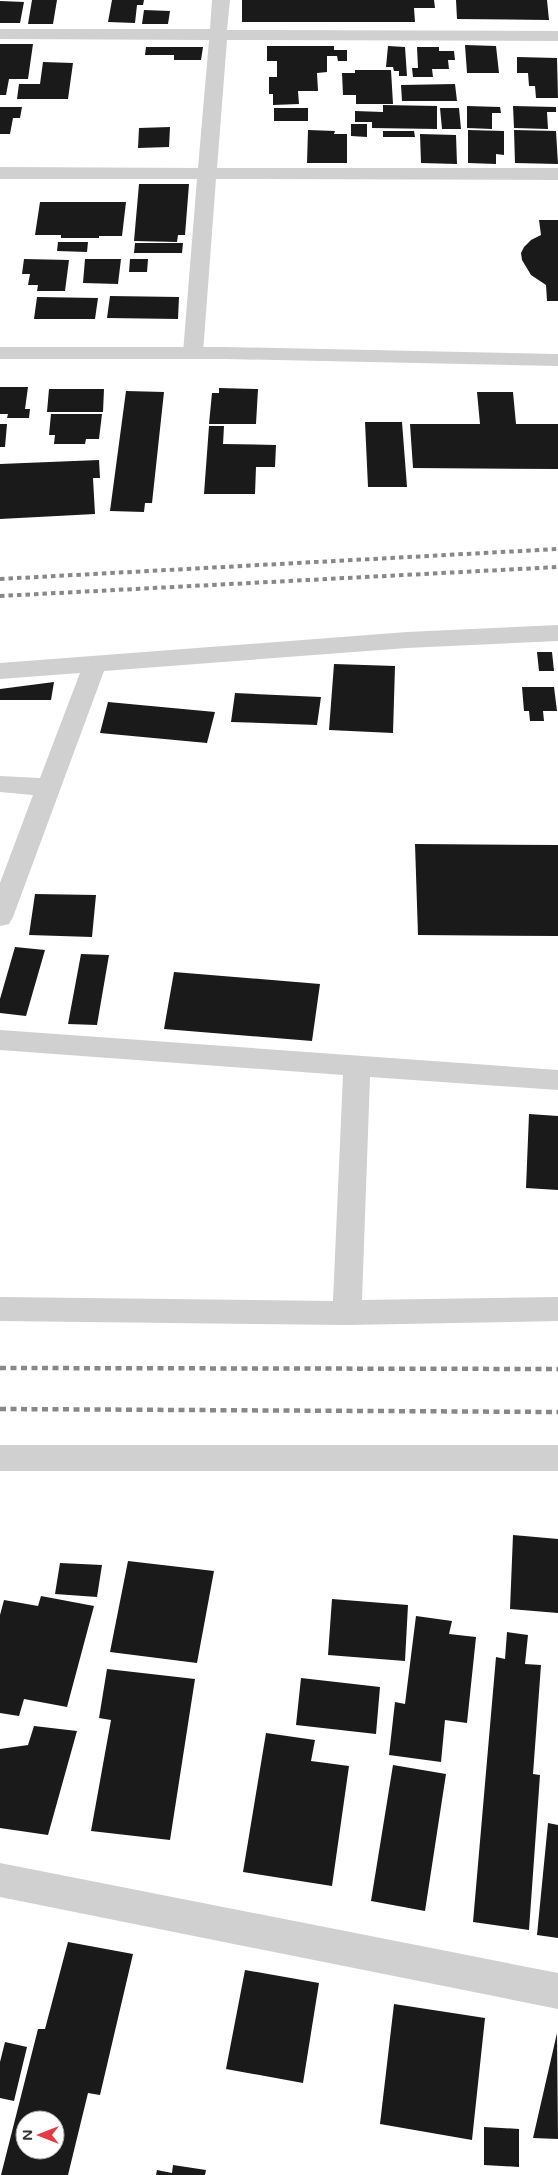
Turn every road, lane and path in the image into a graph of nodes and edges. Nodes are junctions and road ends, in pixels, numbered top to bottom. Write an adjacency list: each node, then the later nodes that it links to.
1 (221, 0): 3 (street)
2 (0, 34): 3 (street)
3 (219, 35): 4 (street); 6 (street)
4 (558, 36)
5 (0, 173): 6 (street)
6 (207, 173): 7 (street); 9 (street)
7 (558, 174)
8 (0, 353): 9 (street)
9 (193, 353): 10 (street)
10 (558, 360)
11 (558, 633): 12 (street)
12 (95, 663): 13 (street); 15 (street)
13 (0, 671)
14 (0, 784): 15 (street)
15 (49, 786): 16 (street)
16 (0, 917)
17 (0, 1040): 18 (street)
18 (357, 1066): 19 (street); 22 (street)
19 (558, 1080)
20 (0, 1309): 22 (street)
21 (558, 1309): 22 (street)
22 (347, 1313)
23 (0, 1458): 24 (street)
24 (558, 1458)
25 (0, 1880): 26 (street)
26 (558, 1991)

